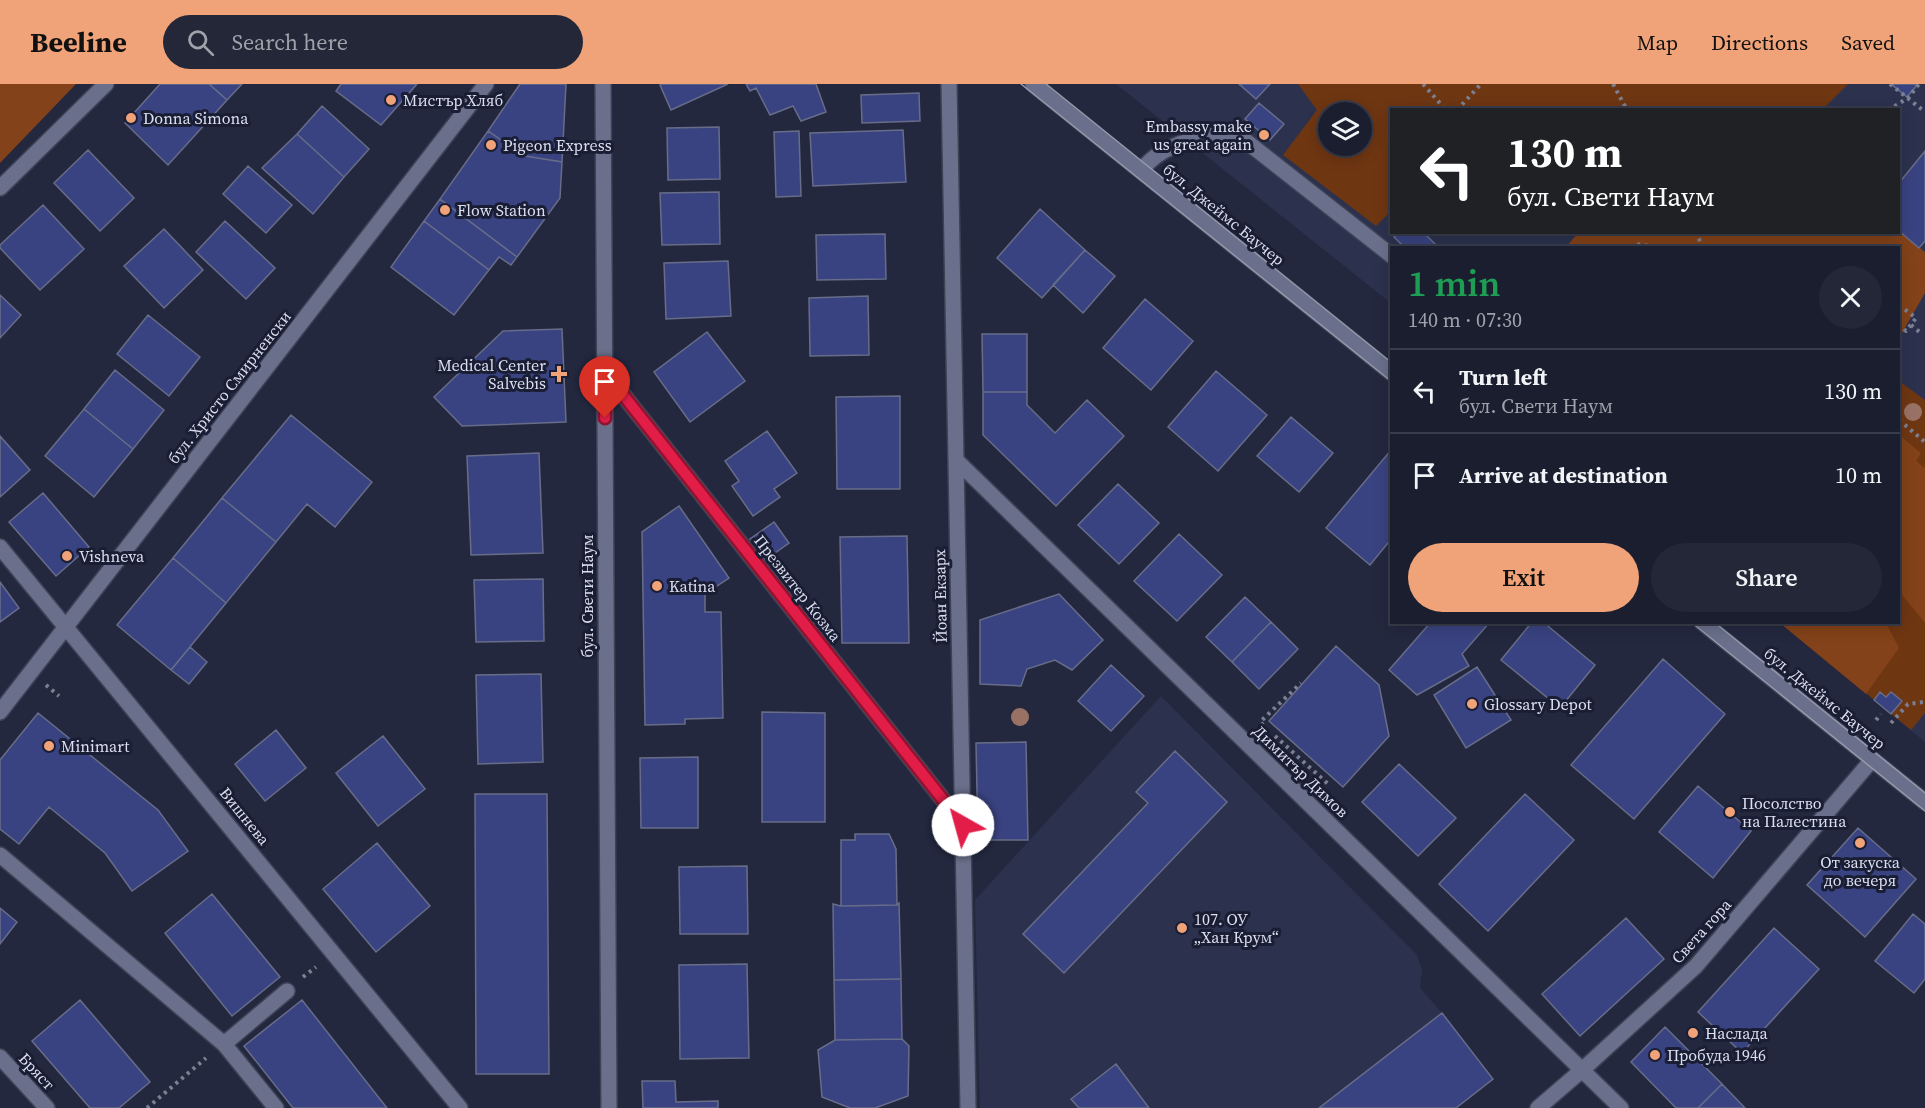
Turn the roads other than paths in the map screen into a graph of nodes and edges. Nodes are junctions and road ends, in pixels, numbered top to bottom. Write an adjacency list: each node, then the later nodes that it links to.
1 (105, 84): 7 (street)
2 (486, 84): 14 (street, бул. Христо Смирненски)
3 (603, 84): 10 (street, бул. Свети Наум)
4 (949, 84): 11 (street, Йоан Екзарх)
5 (1033, 84): 6 (street, бул. Джеймс Баучер)
6 (1141, 171): 8 (street); 9 (street, бул. Джеймс Баучер)
7 (0, 188)
8 (1390, 254)
9 (1390, 371)
10 (605, 372): 18 (street, Презвитер Козма); 27 (street, бул. Свети Наум)
11 (956, 460): 18 (street, Йоан Екзарх); 23 (street, Димитър Димов)
12 (0, 547): 14 (street, Вишнева)
13 (1704, 624): 16 (street, бул. Джеймс Баучер)
14 (67, 627): 15 (street, бул. Христо Смирненски); 26 (street, Вишнева)
15 (0, 712)
16 (1872, 760): 17 (street, бул. Джеймс Баучер); 23 (street, Света гора)
17 (1925, 802)
18 (963, 825): 28 (street, Йоан Екзарх)
19 (0, 855): 21 (street)
20 (287, 991): 21 (street)
21 (224, 1044): 25 (street)
22 (0, 1057): 24 (street, Бряст)
23 (1581, 1071): 29 (street, Света гора); 30 (street, Димитър Димов)
24 (46, 1108)
25 (276, 1108)
26 (460, 1108)
27 (609, 1108)
28 (968, 1108)
29 (1538, 1108)
30 (1621, 1108)

